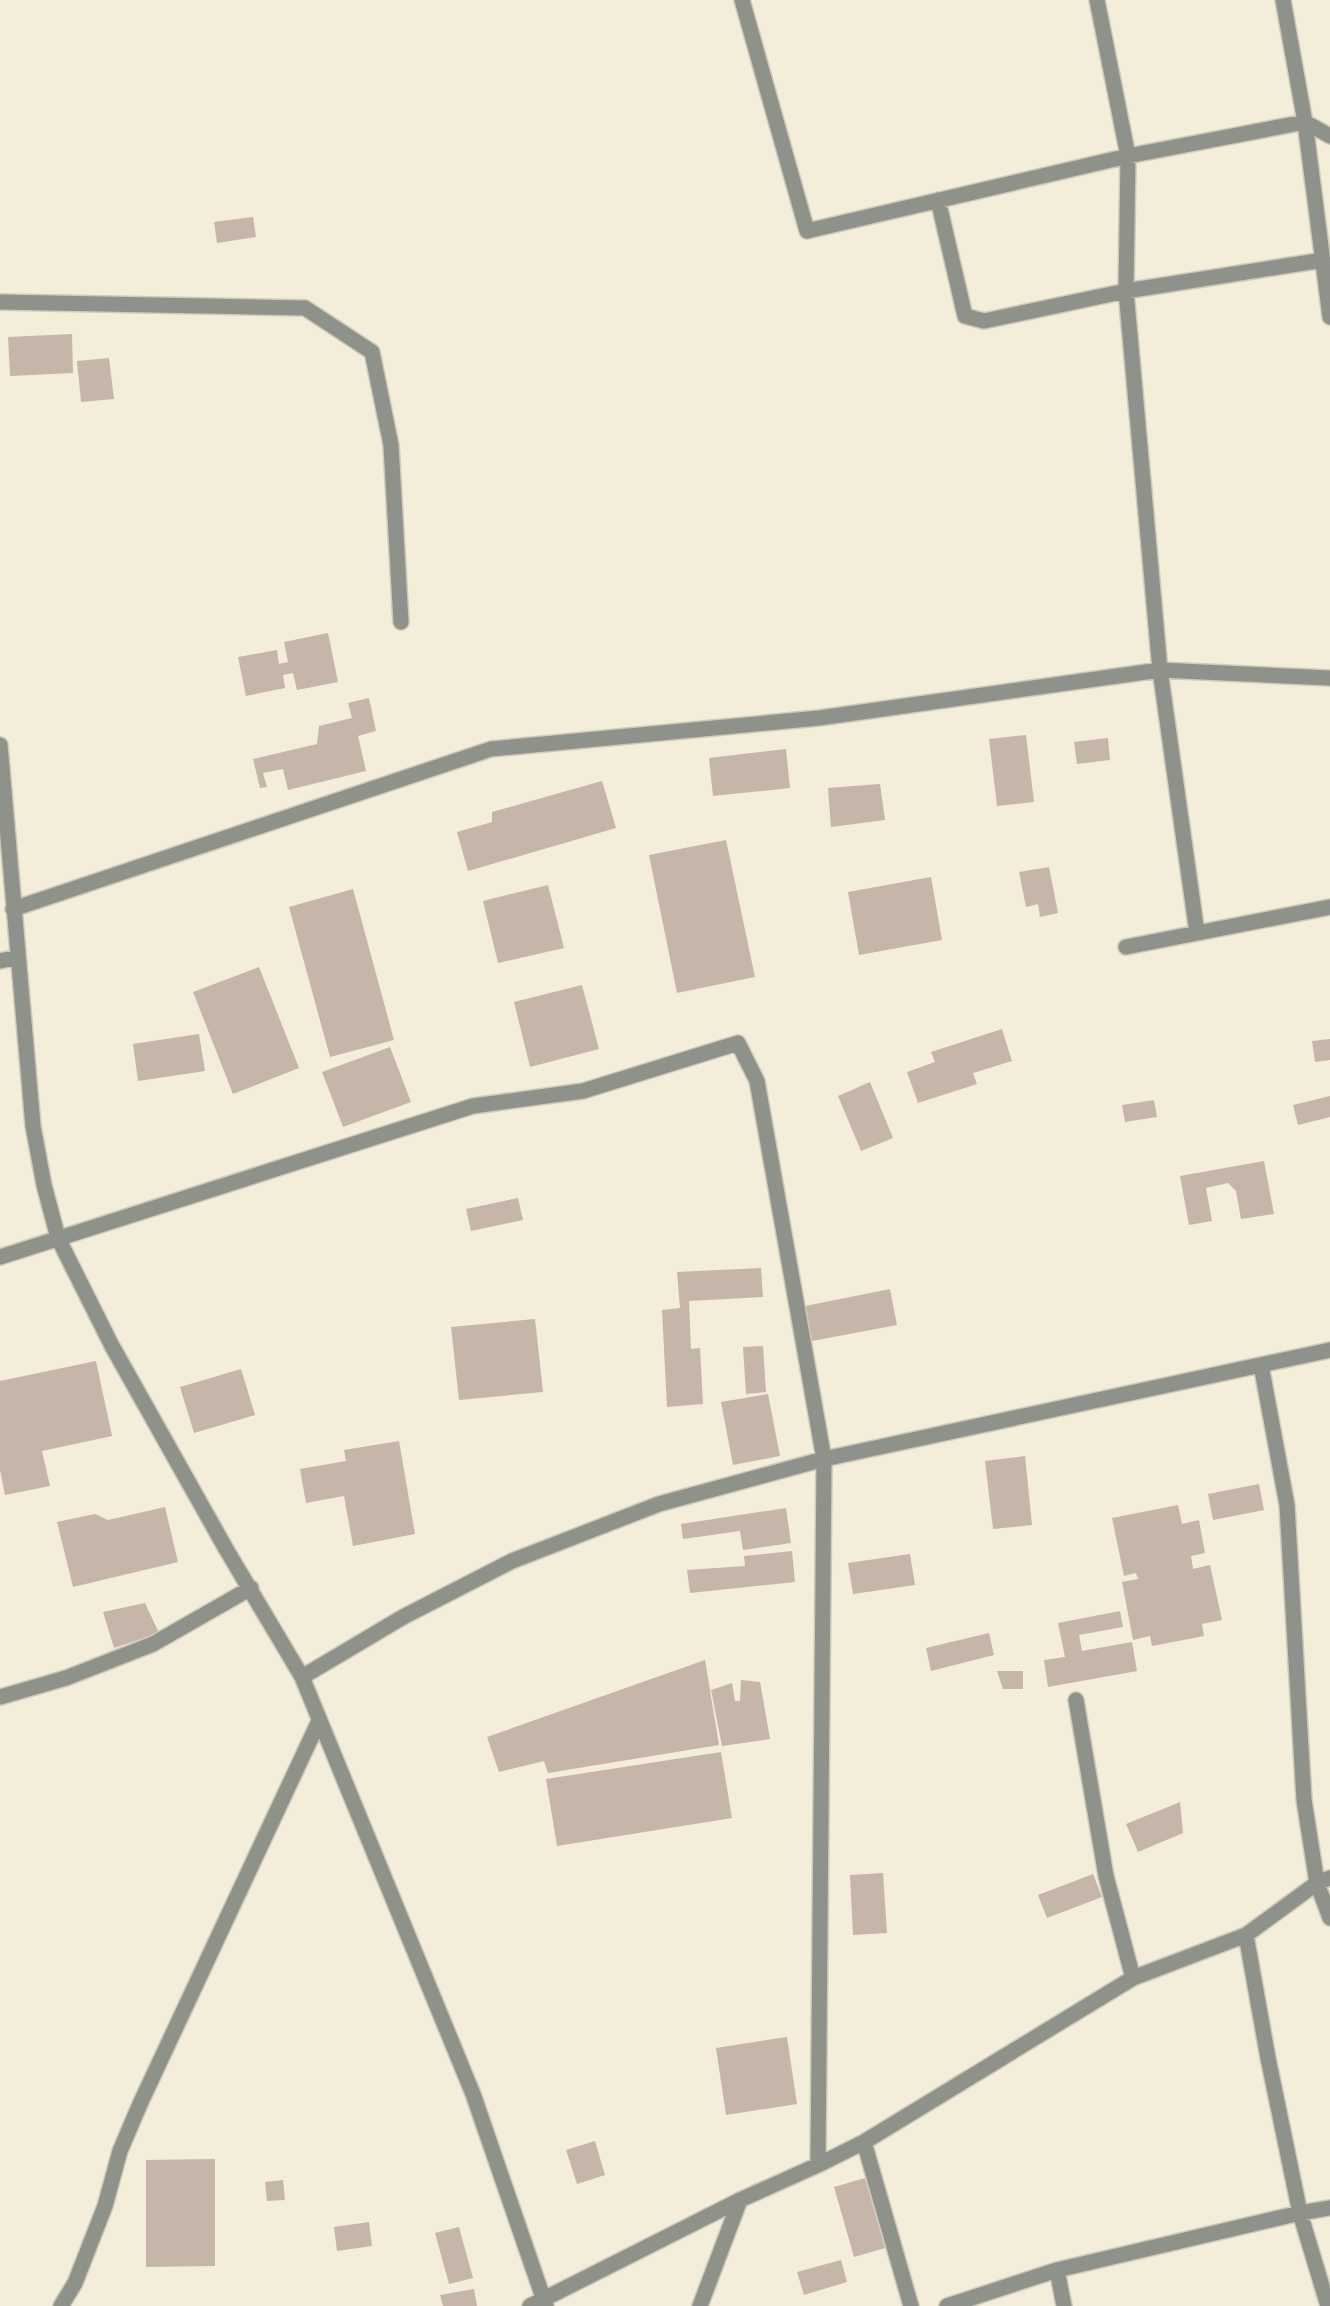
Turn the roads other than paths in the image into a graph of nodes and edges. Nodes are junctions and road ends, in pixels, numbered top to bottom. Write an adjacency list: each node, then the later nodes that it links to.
1 (742, 0): 7 (street)
2 (1097, 0): 6 (street)
3 (1283, 0): 4 (street)
4 (1305, 122): 5 (street); 6 (street); 8 (street)
5 (1330, 136)
6 (1128, 156): 7 (street); 9 (street)
7 (938, 200): 9 (street)
8 (1323, 260): 9 (street); 11 (street)
9 (1126, 291): 13 (street)
10 (0, 302): 12 (street)
11 (1330, 317)
12 (400, 622)
13 (1160, 670): 14 (street); 17 (street); 18 (street)
14 (1330, 678)
15 (0, 746): 17 (street)
16 (1330, 907): 18 (street)
17 (13, 909): 20 (street)
18 (1197, 933): 19 (street)
19 (1126, 946)
20 (18, 957): 21 (street); 22 (street)
21 (0, 961)
22 (58, 1238): 23 (street); 26 (street); 27 (street)
23 (0, 1257)
24 (1330, 1350): 25 (street)
25 (1261, 1365): 26 (street); 32 (street)
26 (824, 1459): 28 (street); 37 (street)
27 (251, 1588): 28 (street); 29 (street)
28 (302, 1677): 31 (street)
29 (0, 1697)
30 (1076, 1700): 35 (street)
31 (320, 1721): 42 (street); 43 (street)
32 (1323, 1881): 33 (street); 34 (street)
33 (1330, 1918)
34 (1246, 1935): 35 (street); 40 (street)
35 (1133, 1978): 36 (street)
36 (864, 2142): 37 (street); 45 (street)
37 (818, 2165): 38 (street)
38 (740, 2200): 42 (street); 44 (street)
39 (1330, 2208): 40 (street)
40 (1300, 2213): 41 (street); 48 (street)
41 (1057, 2270): 46 (street); 47 (street)
42 (540, 2304)
43 (61, 2306)
44 (700, 2306)
45 (912, 2306)
46 (947, 2306)
47 (1064, 2306)
48 (1328, 2306)

